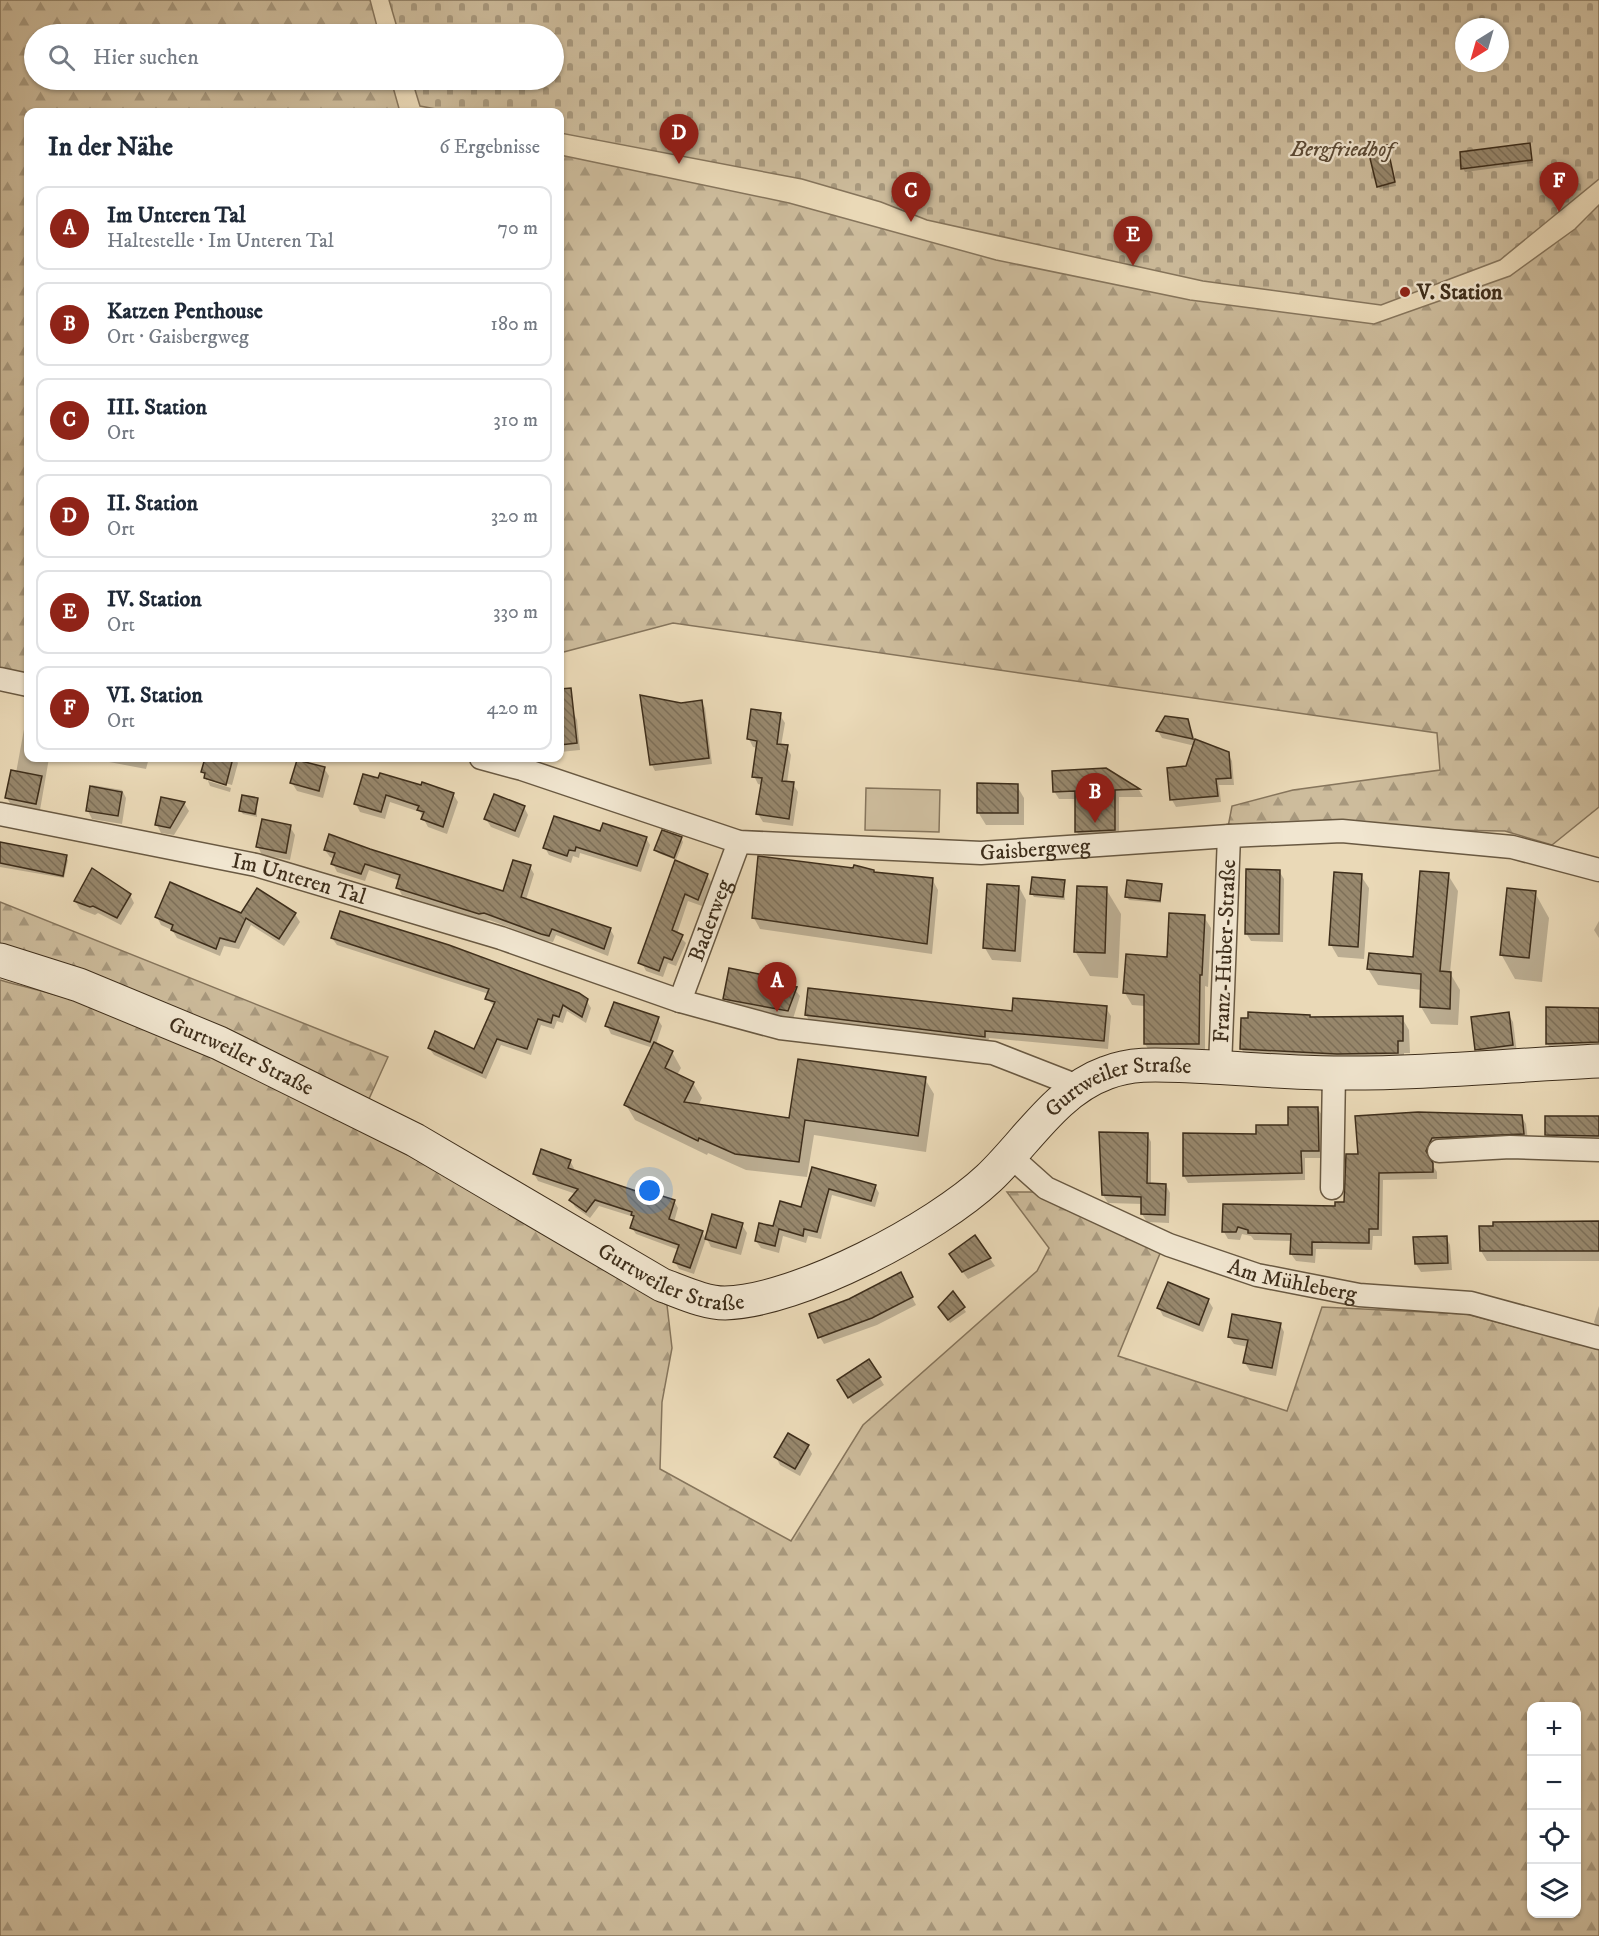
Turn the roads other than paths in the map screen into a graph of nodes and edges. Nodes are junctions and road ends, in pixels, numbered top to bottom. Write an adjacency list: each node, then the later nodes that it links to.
1 (0, 679): 2 (street)
2 (24, 684)
3 (496, 762): 6 (street, Gaisbergweg)
4 (0, 814): 9 (street, Im Unteren Tal)
5 (1229, 836): 6 (street, Gaisbergweg); 7 (street, Gaisbergweg); 11 (street, Franz-Huber-Straße)
6 (739, 842): 9 (street, Baderweg)
7 (1599, 870)
8 (0, 960): 16 (main road, Gurtweiler Straße)
9 (680, 1001): 13 (street, Im Unteren Tal)
10 (1599, 1061): 12 (main road, Gurtweiler Straße)
11 (1220, 1067): 12 (main road, Gurtweiler Straße); 13 (main road, Gurtweiler Straße)
12 (1334, 1073): 17 (street)
13 (1080, 1087): 16 (main road, Gurtweiler Straße)
14 (1439, 1150): 15 (street)
15 (1599, 1150)
16 (1009, 1155): 18 (street, Am Mühleberg)
17 (1332, 1188)
18 (1599, 1338)

